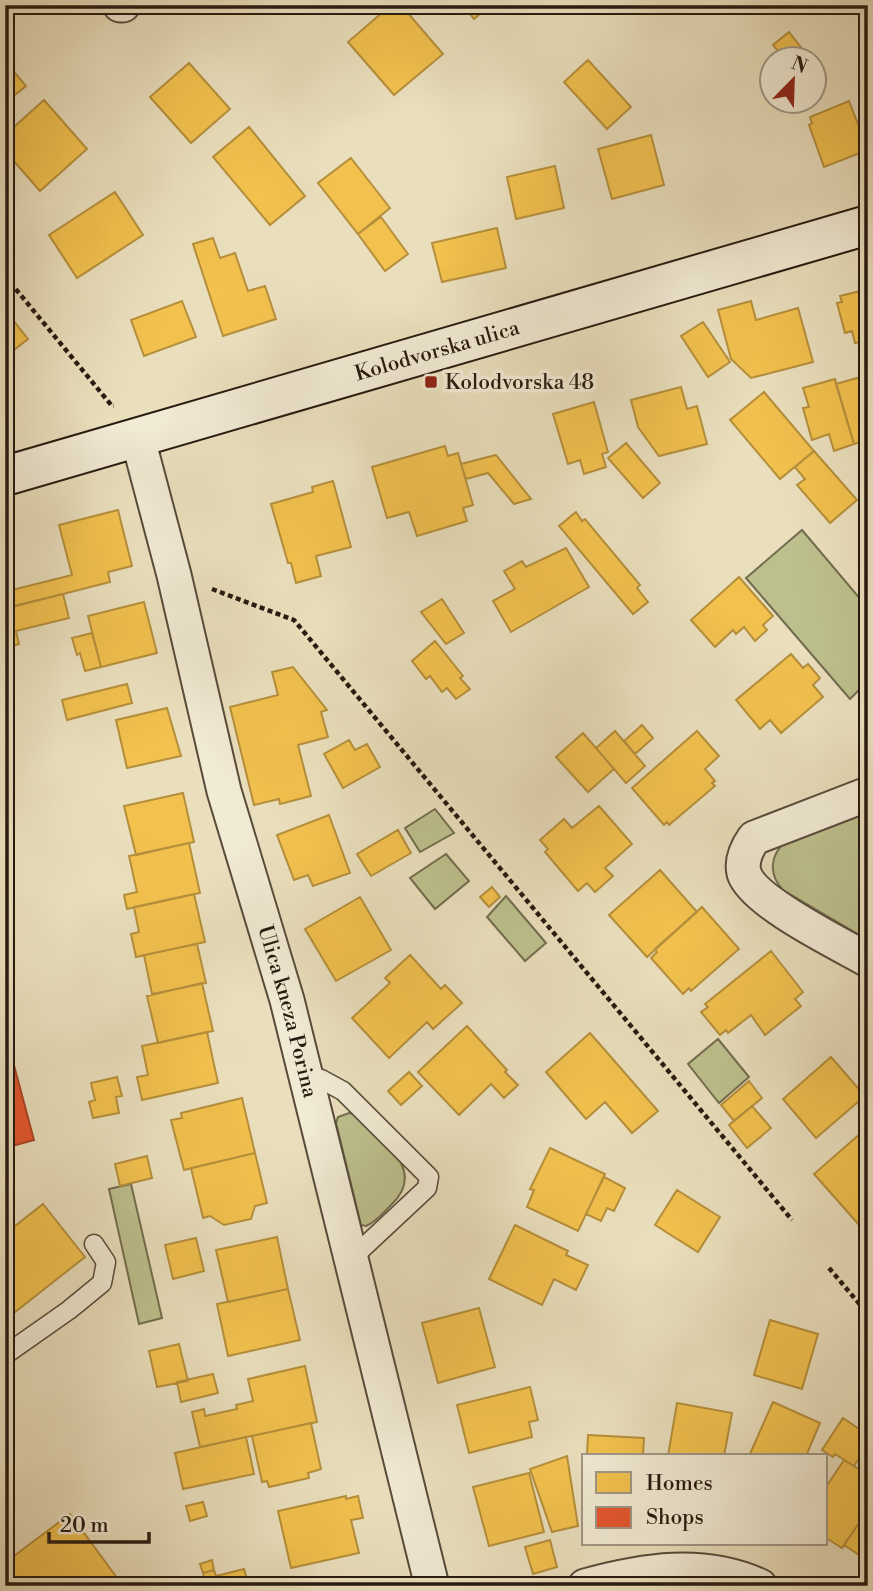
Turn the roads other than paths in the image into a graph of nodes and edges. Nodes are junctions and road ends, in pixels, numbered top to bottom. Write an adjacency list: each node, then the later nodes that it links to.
1 (868, 225): 2 (street, Kolodvorska ulica)
2 (138, 439): 3 (street, Kolodvorska ulica); 6 (street, Ulica kneza Porina)
3 (5, 476)
4 (868, 794): 5 (street)
5 (868, 960)
6 (305, 1074): 8 (street, Ulica kneza Porina); 8 (lane)
7 (94, 1244): 9 (lane)
8 (351, 1259): 10 (street, Ulica kneza Porina)
9 (5, 1355)
10 (432, 1586)
11 (585, 1586): 12 (street)
12 (760, 1586)

